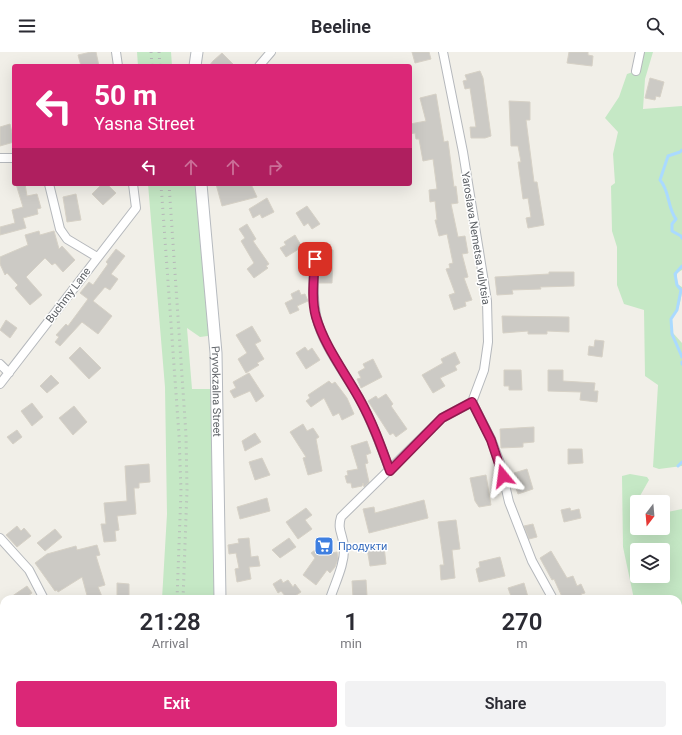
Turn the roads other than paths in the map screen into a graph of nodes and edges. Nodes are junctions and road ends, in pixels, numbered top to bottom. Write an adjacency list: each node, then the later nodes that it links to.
1 (116, 52): 6 (street)
2 (197, 52): 7 (street)
3 (271, 52): 8 (street)
4 (443, 52): 20 (street, Yaroslava Nemetsa vulytsia)
5 (640, 52): 9 (street)
6 (118, 64)
7 (194, 64)
8 (261, 64)
9 (636, 71)
10 (0, 158): 11 (street)
11 (12, 158)
12 (49, 186): 16 (street)
13 (133, 186): 16 (street, Buchmy Lane)
14 (201, 186): 24 (street, Pryvokzalna Street)
15 (315, 248): 21 (street)
16 (96, 257): 18 (street, Buchmy Lane)
17 (0, 364): 18 (street)
18 (9, 373): 19 (street, Buchmy Lane)
19 (0, 384)
20 (472, 402): 21 (street); 26 (street)
21 (390, 471): 25 (street)
22 (0, 538): 23 (street)
23 (42, 595)
24 (220, 595)
25 (331, 595)
26 (551, 595)

